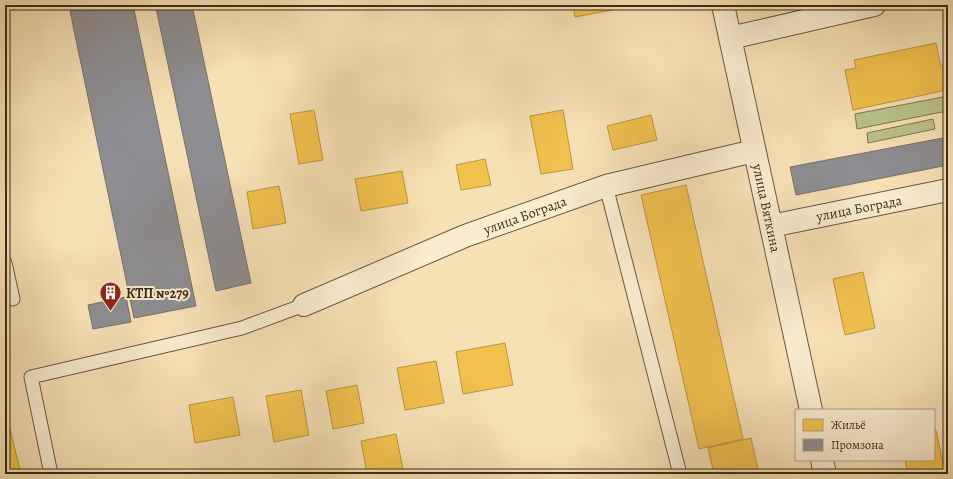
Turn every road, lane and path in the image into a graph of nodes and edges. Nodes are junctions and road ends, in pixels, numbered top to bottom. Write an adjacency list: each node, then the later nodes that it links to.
1 (723, 5): 3 (street, улица Вяткина)
2 (874, 5): 3 (street)
3 (730, 38): 4 (street, улица Вяткина)
4 (754, 150): 5 (street, улица Бограда); 7 (street, улица Вяткина)
5 (606, 186): 10 (street, улица Бограда); 14 (lane)
6 (948, 190): 7 (street, улица Бограда)
7 (771, 226): 11 (street, улица Вяткина)
8 (5, 263): 9 (lane)
9 (13, 299)
10 (304, 305): 13 (lane)
11 (811, 409)
12 (822, 461): 15 (street)
13 (51, 474)
14 (680, 474)
15 (825, 474)

